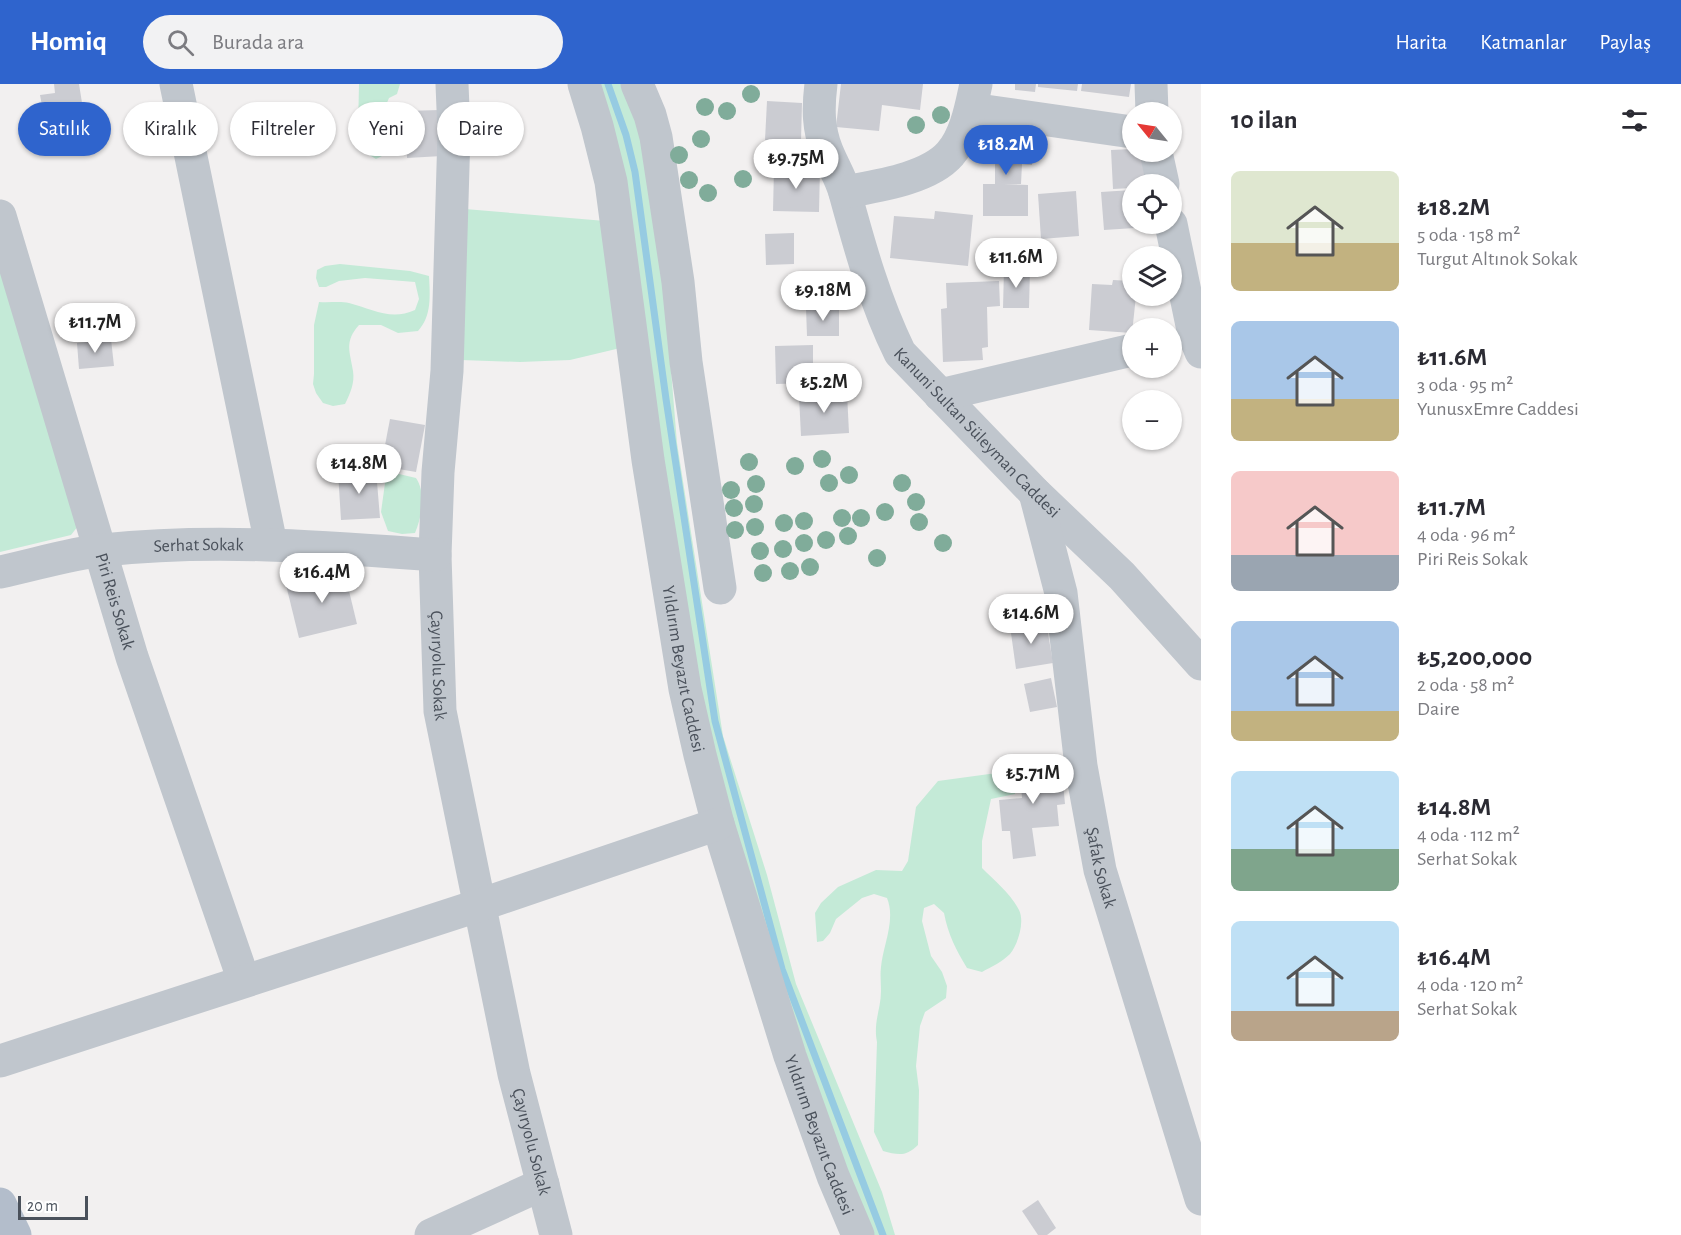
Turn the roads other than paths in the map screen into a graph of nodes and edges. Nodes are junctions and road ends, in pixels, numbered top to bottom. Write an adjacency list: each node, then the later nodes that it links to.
1 (176, 84): 17 (street)
2 (452, 84): 19 (street, Çayıryolu Sokak)
3 (584, 84): 23 (street, Yıldırım Beyazıt Caddesi)
4 (637, 84): 21 (street)
5 (821, 84): 10 (street, Kanuni Sultan Süleyman Caddesi)
6 (1151, 84): 8 (street)
7 (973, 97): 9 (street); 10 (street)
8 (1152, 102)
9 (1122, 130)
10 (845, 192): 15 (street, Kanuni Sultan Süleyman Caddesi)
11 (0, 216): 18 (street, Piri Reis Sokak)
12 (1173, 234): 13 (street)
13 (1192, 340)
14 (1122, 352): 15 (street)
15 (940, 395): 16 (street, Kanuni Sultan Süleyman Caddesi)
16 (1035, 493): 22 (street, Kanuni Sultan Süleyman Caddesi); 28 (street, Şafak Sokak)
17 (271, 544): 18 (street, Serhat Sokak); 19 (street, Serhat Sokak)
18 (100, 550): 20 (street, Serhat Sokak); 25 (street, Piri Reis Sokak)
19 (435, 555): 24 (street, Çayıryolu Sokak)
20 (0, 572)
21 (720, 588)
22 (1201, 664)
23 (718, 824): 24 (street); 33 (street, Yıldırım Beyazıt Caddesi)
24 (480, 905): 25 (street); 27 (street, Çayıryolu Sokak)
25 (244, 981): 26 (street)
26 (0, 1061)
27 (543, 1184): 31 (street); 32 (street, Çayıryolu Sokak)
28 (1201, 1199)
29 (0, 1204): 30 (main road)
30 (15, 1235)
31 (431, 1235)
32 (556, 1235)
33 (858, 1235)

